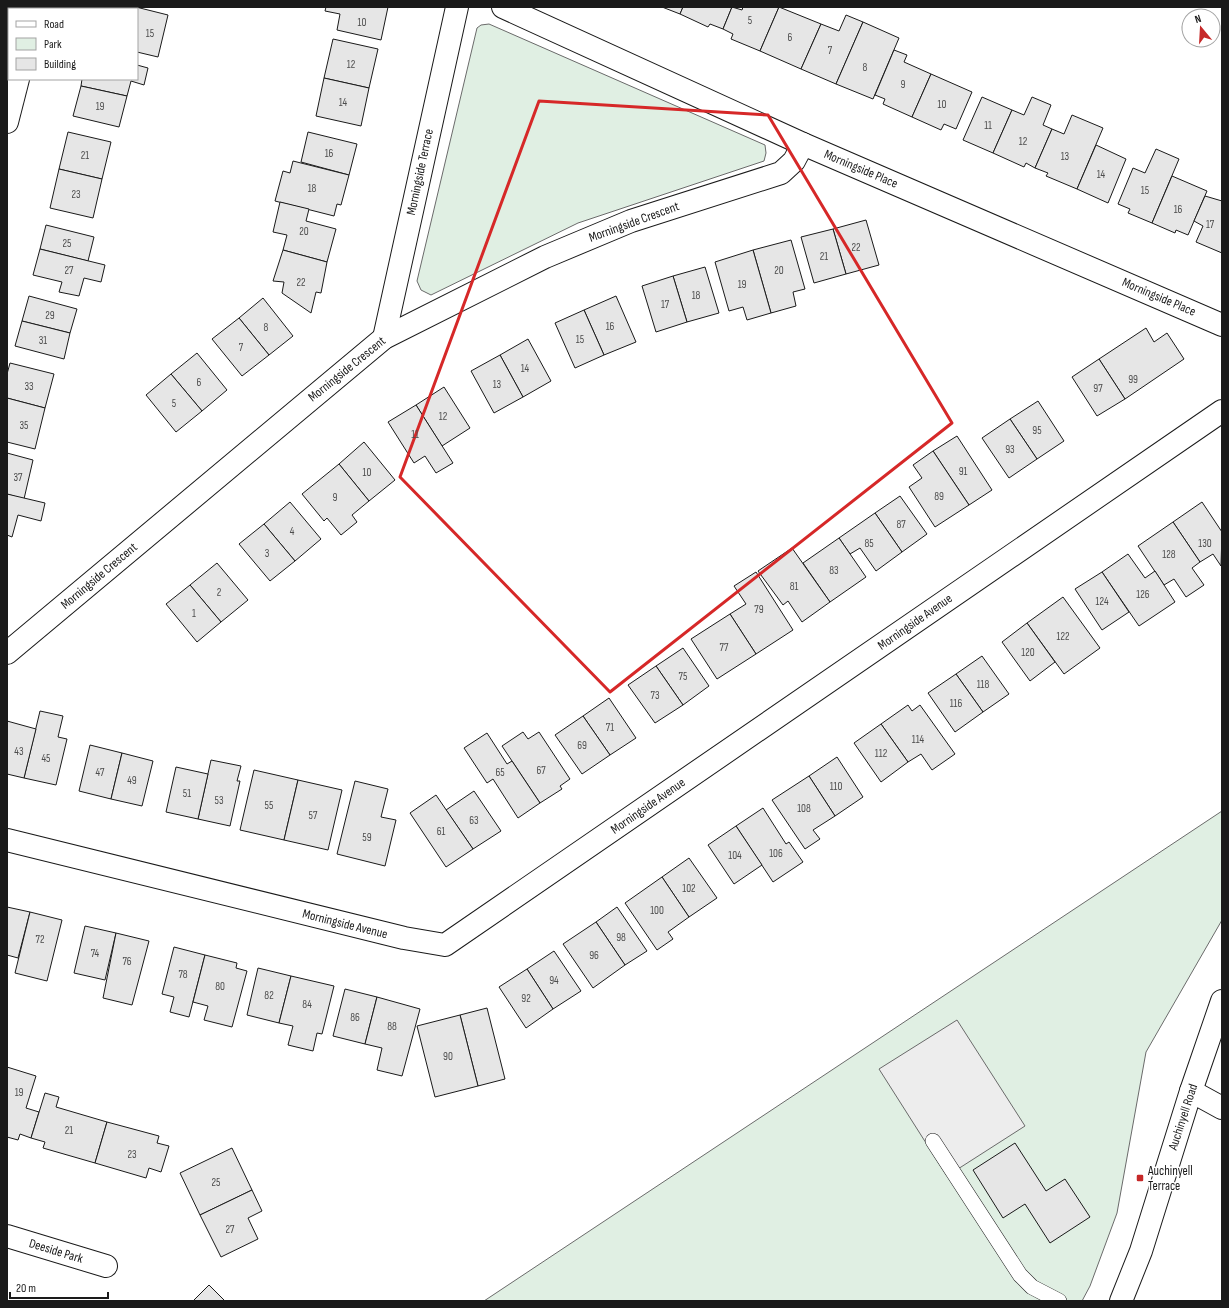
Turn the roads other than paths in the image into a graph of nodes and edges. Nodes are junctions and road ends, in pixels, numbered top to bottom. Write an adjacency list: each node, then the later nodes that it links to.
1 (457, 7): 7 (street, Morningside Terrace)
2 (503, 7): 5 (street, Morningside Place)
3 (18, 80): 4 (street)
4 (7, 122)
5 (803, 144): 6 (street, Morningside Place); 7 (street, Morningside Crescent)
6 (1222, 325)
7 (384, 338): 9 (street, Morningside Crescent)
8 (1222, 411): 10 (street, Morningside Avenue)
9 (7, 653)
10 (7, 840)
11 (1222, 1001): 12 (street, Auchinyell Road)
12 (1191, 1091): 13 (street); 18 (street, Auchinyell Road)
13 (1222, 1108)
14 (933, 1141): 17 (lane)
15 (7, 1236): 16 (street, Deeside Park)
16 (106, 1266)
17 (1059, 1301)
18 (1121, 1301)

